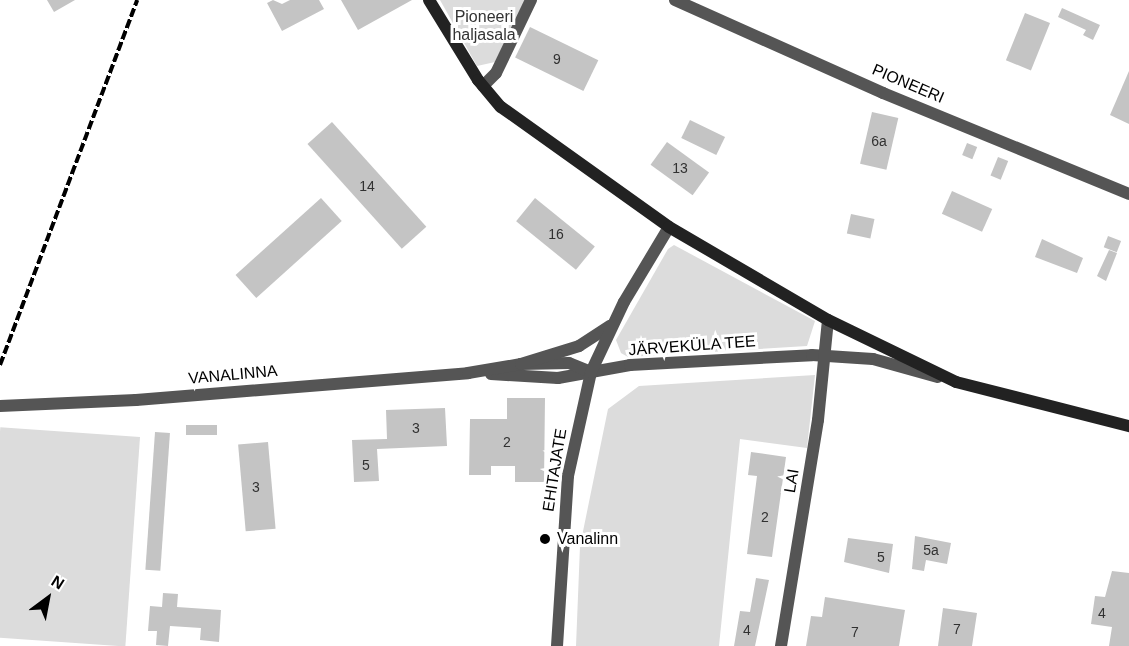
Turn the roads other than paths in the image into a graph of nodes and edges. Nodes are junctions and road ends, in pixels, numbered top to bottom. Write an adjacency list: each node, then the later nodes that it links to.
1 (429, 0): 4 (main road, JÄRVEKÜLA TEE)
2 (531, 0): 4 (street)
3 (675, 0): 5 (street, PIONEERI)
4 (483, 86): 6 (main road, JÄRVEKÜLA TEE)
5 (1129, 194)
6 (669, 226): 7 (main road, JÄRVEKÜLA TEE); 8 (street, JÄRVEKÜLA TEE)
7 (828, 320): 9 (street, LAI); 13 (main road, JÄRVEKÜLA TEE)
8 (611, 326): 10 (street); 11 (street, JÄRVEKÜLA TEE)
9 (825, 356): 11 (street, JÄRVEKÜLA TEE); 13 (street, JÄRVEKÜLA TEE); 17 (street, LAI)
10 (521, 364): 11 (street, VANALINNA); 12 (street, VANALINNA)
11 (591, 372): 12 (street, VANALINNA); 16 (street, EHITAJATE)
12 (468, 373): 14 (street, VANALINNA)
13 (956, 382): 15 (main road, JÄRVEKÜLA TEE)
14 (0, 406)
15 (1129, 426)
16 (557, 646)
17 (781, 646)

